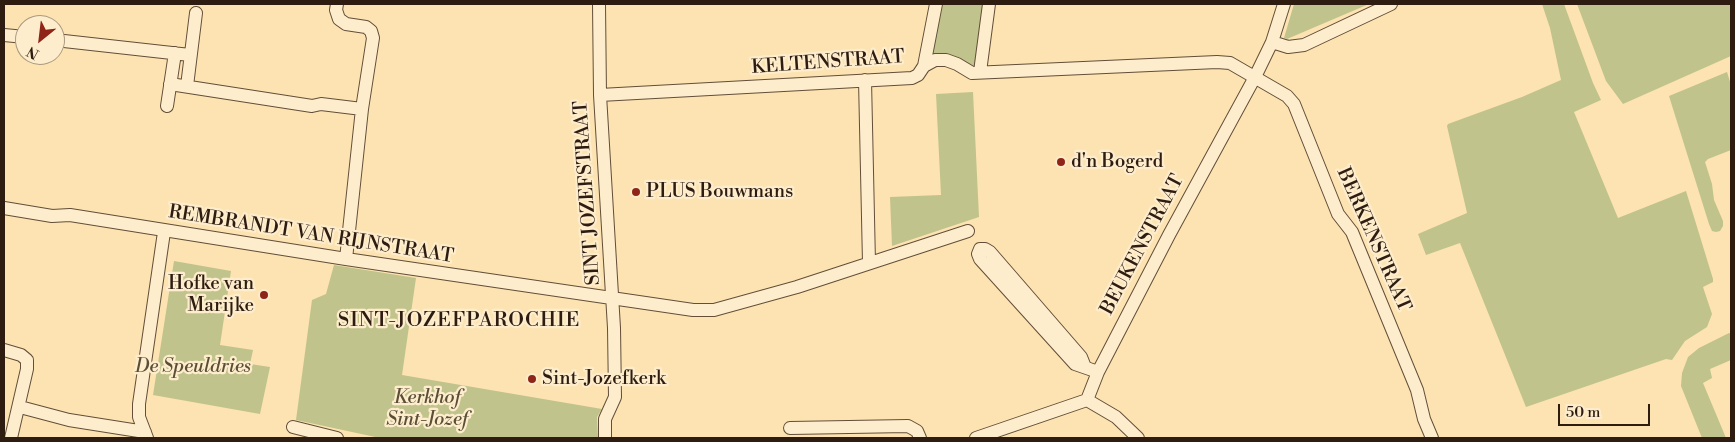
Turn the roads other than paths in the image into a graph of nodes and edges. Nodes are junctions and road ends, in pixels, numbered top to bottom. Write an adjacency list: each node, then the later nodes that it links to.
1 (337, 4): 20 (street)
2 (599, 4): 18 (street, SINT JOZEFSTRAAT)
3 (936, 4): 12 (street)
4 (989, 4): 13 (street)
5 (1284, 4): 9 (street, BEUKENSTRAAT)
6 (1391, 4): 9 (street)
7 (196, 13): 11 (street)
8 (65, 41): 10 (street)
9 (1272, 42): 14 (street, BEUKENSTRAAT)
10 (174, 53): 11 (street); 16 (street)
11 (190, 55): 17 (street)
12 (924, 66): 13 (street, KELTENSTRAAT); 15 (street, KELTENSTRAAT)
13 (980, 72): 14 (street, KELTENSTRAAT)
14 (1255, 77): 29 (street, BEUKENSTRAAT); 41 (street, BERKENSTRAAT)
15 (865, 80): 18 (street, KELTENSTRAAT); 25 (street)
16 (170, 84): 17 (street); 19 (street)
17 (186, 86): 20 (street)
18 (600, 96): 26 (street, SINT JOZEFSTRAAT)
19 (167, 106)
20 (362, 109): 24 (street)
21 (4, 208): 23 (street, REMBRANDT VAN RIJNSTRAAT)
22 (968, 231): 25 (street, REMBRANDT VAN RIJNSTRAAT)
23 (164, 232): 24 (street, REMBRANDT VAN RIJNSTRAAT); 34 (street)
24 (346, 260): 26 (street, REMBRANDT VAN RIJNSTRAAT)
25 (869, 263): 26 (street, REMBRANDT VAN RIJNSTRAAT)
26 (614, 299): 37 (street, SINT JOZEFSTRAAT)
27 (4, 350): 31 (street)
28 (1085, 367): 28 (street); 29 (street)
29 (1098, 372): 30 (street, BEUKENSTRAAT)
30 (1087, 400): 39 (street); 40 (street)
31 (20, 407): 34 (street); 35 (street)
32 (293, 427): 36 (street)
33 (790, 428): 38 (street)
34 (146, 435)
35 (11, 438)
36 (337, 438)
37 (605, 438)
38 (920, 438)
39 (976, 438)
40 (1138, 438)
41 (1432, 438)

